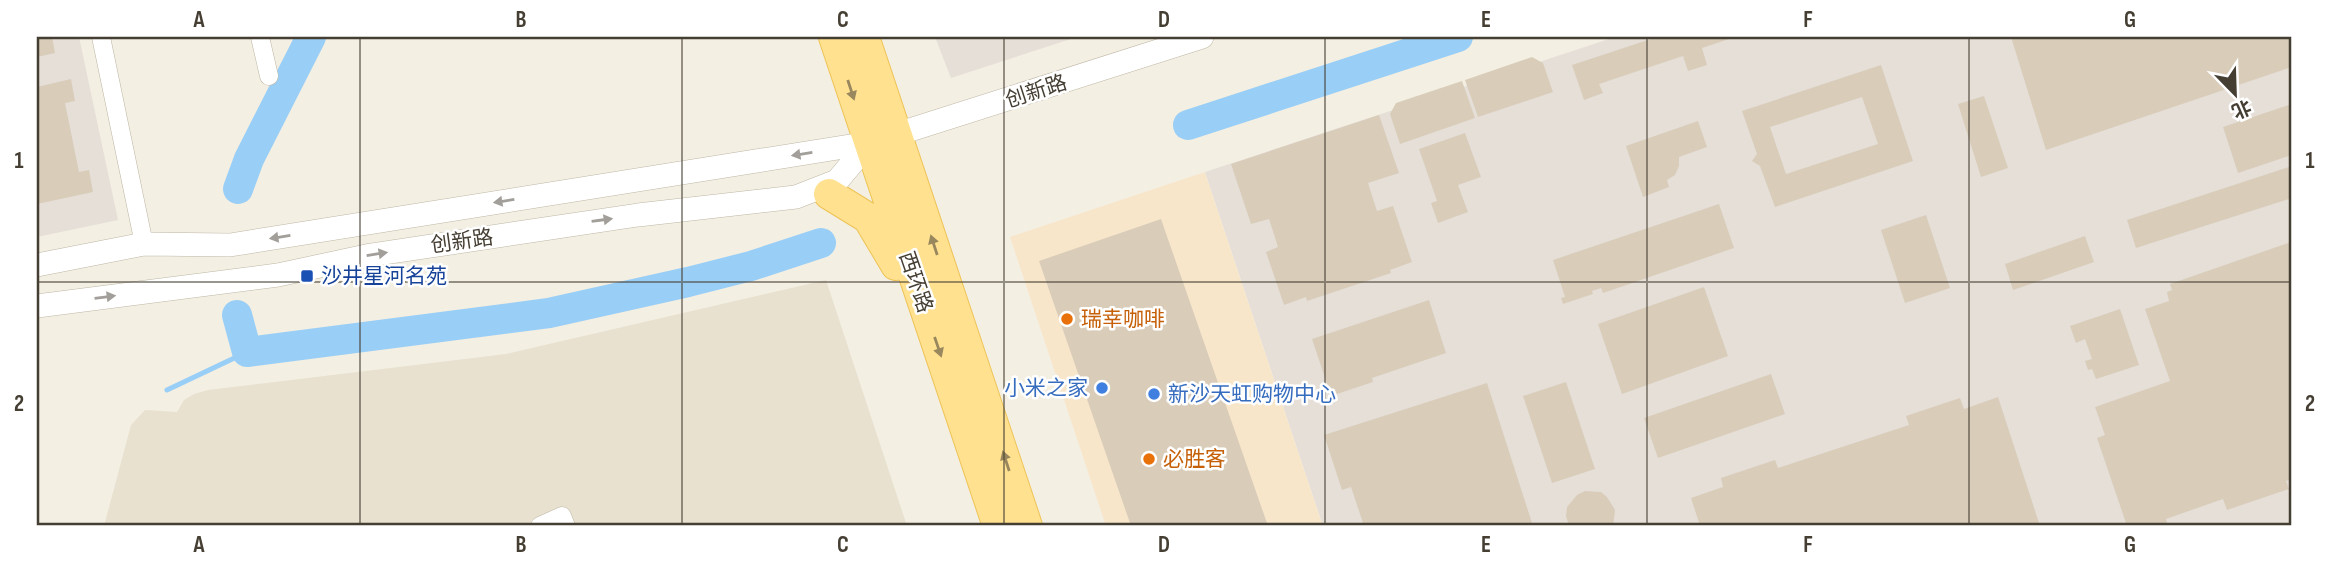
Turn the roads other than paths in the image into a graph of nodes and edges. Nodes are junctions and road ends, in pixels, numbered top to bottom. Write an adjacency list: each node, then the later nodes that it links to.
1 (101, 37): 10 (street)
2 (260, 37): 6 (street)
3 (834, 37): 8 (main road, 西环路, one-way to 8)
4 (864, 37): 7 (main road, 西环路)
5 (1202, 37): 7 (street, 创新路)
6 (268, 76)
7 (898, 136): 8 (street, 创新路); 17 (main road, 西环路, one-way to 7)
8 (869, 143): 10 (street, 创新路, one-way to 10); 12 (main road, 西环路); 13 (street, 创新路, one-way to 8)
9 (829, 194): 12 (main road)
10 (144, 244): 11 (street, 创新路)
11 (37, 265)
12 (913, 273): 16 (main road, 西环路, one-way to 16)
13 (37, 306)
14 (540, 526): 15 (street)
15 (566, 526)
16 (998, 526)
17 (1027, 526)

